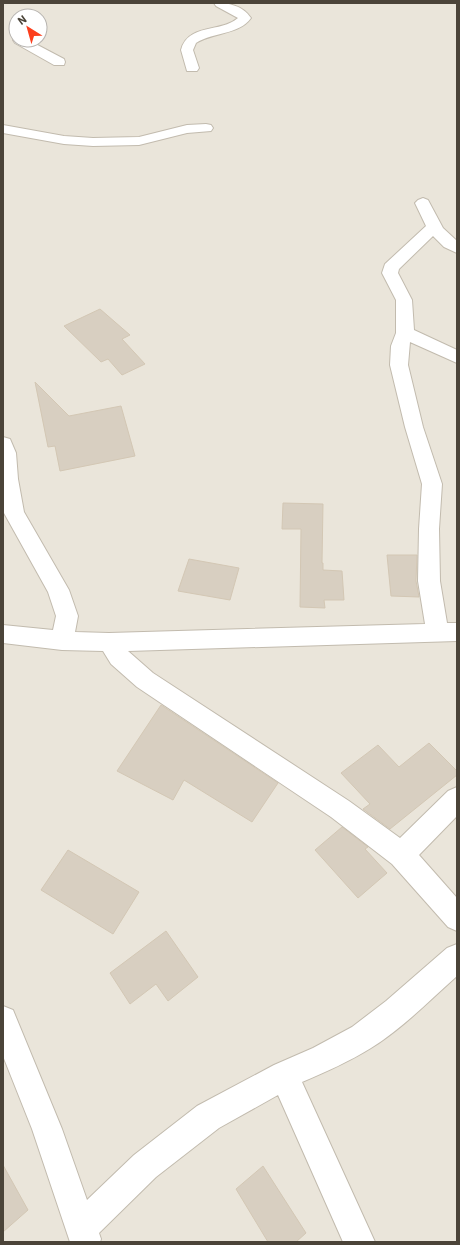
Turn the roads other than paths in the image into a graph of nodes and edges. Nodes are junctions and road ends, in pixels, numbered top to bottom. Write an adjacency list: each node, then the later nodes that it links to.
1 (220, 3): 4 (street)
2 (34, 48): 3 (street)
3 (59, 62)
4 (192, 68)
5 (206, 128): 6 (street)
6 (3, 129)
7 (423, 203): 8 (street)
8 (433, 228): 9 (street); 10 (street)
9 (457, 248)
10 (405, 333): 11 (street); 13 (street)
11 (457, 357)
12 (3, 444): 15 (street)
13 (447, 632): 16 (street)
14 (3, 634): 15 (street)
15 (62, 641): 16 (street)
16 (109, 642): 18 (street)
17 (457, 799): 18 (street)
18 (401, 855): 19 (street)
19 (457, 918)
20 (457, 958): 22 (street)
21 (6, 1039): 23 (street)
22 (284, 1075): 23 (street); 24 (street)
23 (84, 1235)
24 (359, 1242)

